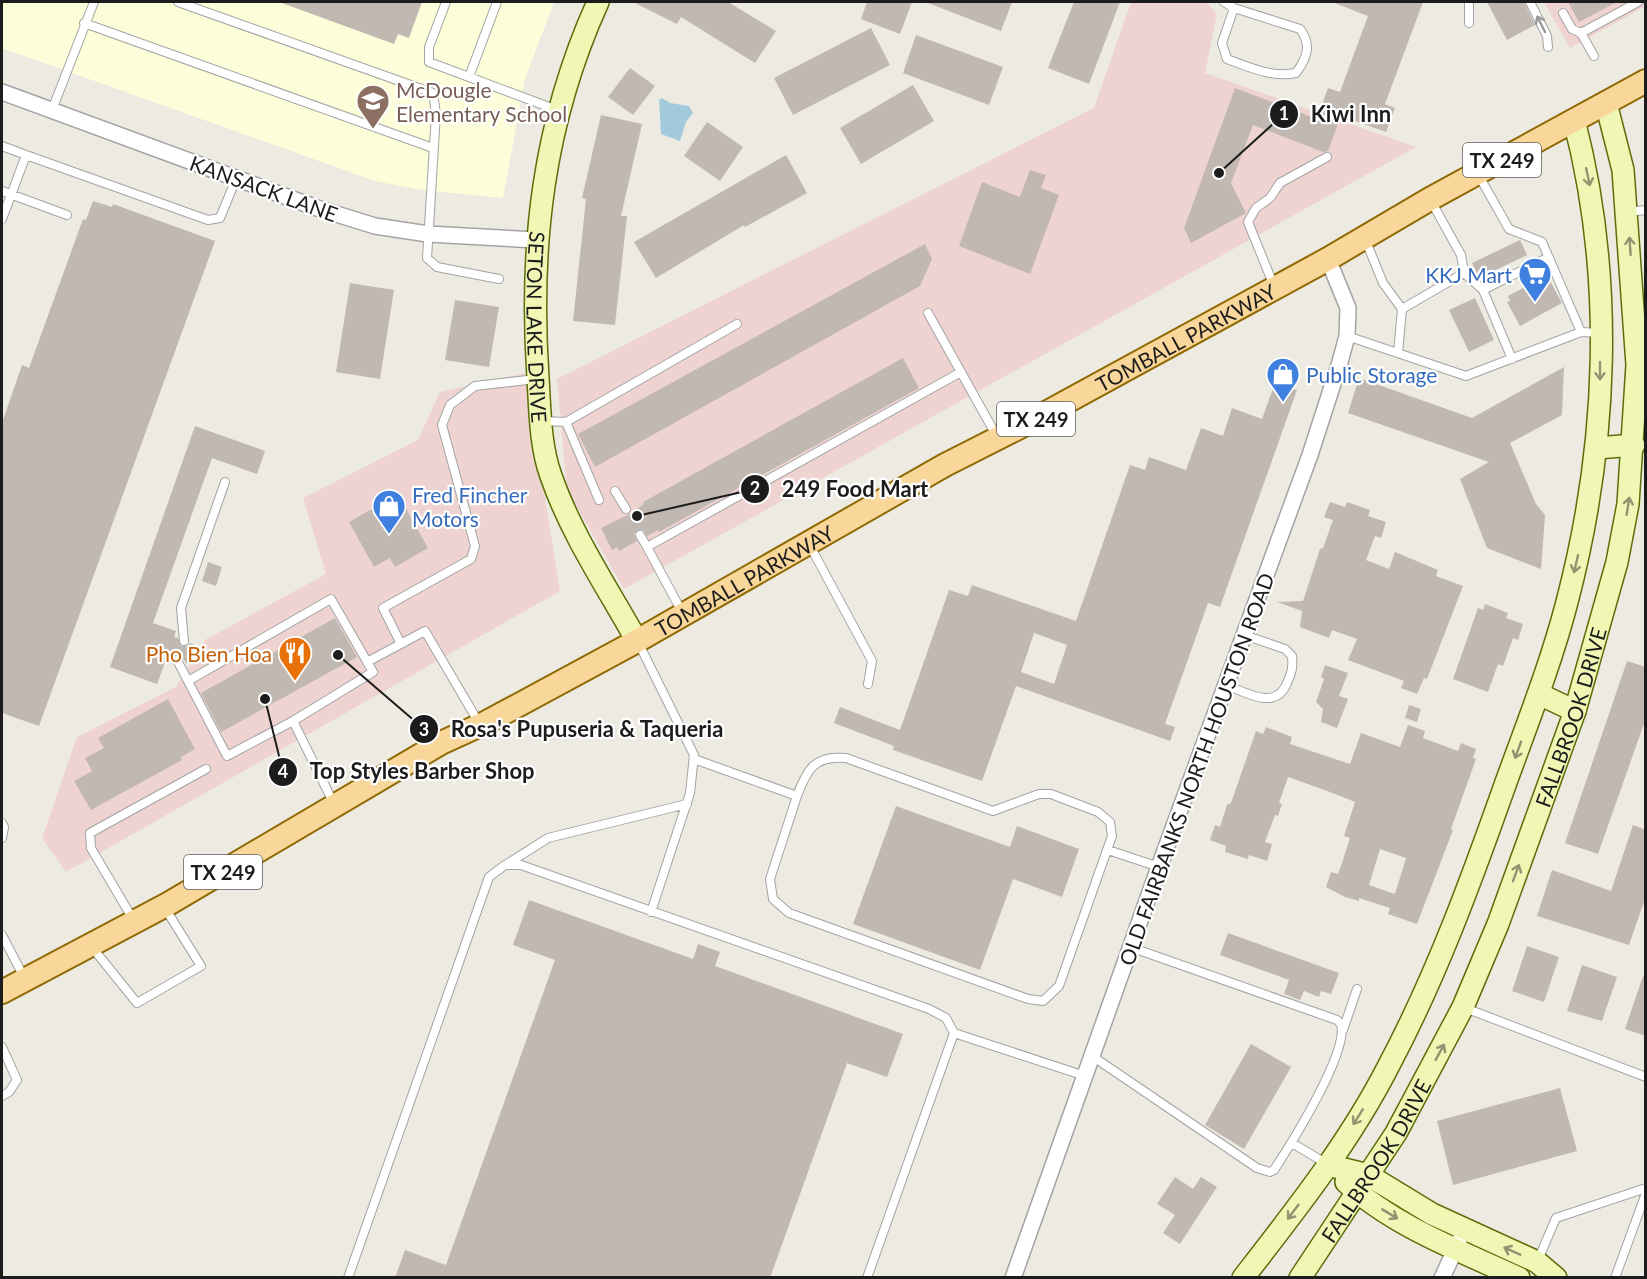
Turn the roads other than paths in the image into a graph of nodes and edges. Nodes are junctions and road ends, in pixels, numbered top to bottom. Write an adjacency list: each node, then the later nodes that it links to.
1 (94, 2): 12 (lane)
2 (178, 2): 25 (lane)
3 (446, 2): 17 (lane)
4 (497, 2): 17 (lane)
5 (598, 2): 22 (main road, SETON LAKE DRIVE)
6 (1224, 2): 10 (lane)
7 (1469, 2): 13 (lane)
8 (1530, 2): 15 (lane, one-way to 8)
9 (1638, 2): 14 (lane)
10 (1234, 8): 10 (lane)
11 (1563, 13): 14 (lane)
12 (84, 23): 21 (lane); 25 (lane)
13 (1469, 23)
14 (1581, 33): 16 (lane)
15 (1548, 47)
16 (1594, 56)
17 (470, 77): 22 (lane)
18 (1646, 81): 20 (main road, TOMBALL PARKWAY / TX 249)
19 (2, 92): 21 (street, KANSACK LANE)
20 (1606, 103): 23 (main road, TOMBALL PARKWAY / TX 249); 33 (main road, FALLBROOK DRIVE)
21 (52, 110): 29 (street, KANSACK LANE)
22 (558, 111): 38 (main road, SETON LAKE DRIVE)
23 (1574, 120): 28 (main road, TOMBALL PARKWAY / TX 249); 49 (main road, FALLBROOK DRIVE, one-way to 49)
24 (2, 146): 26 (lane)
25 (434, 148): 36 (lane)
26 (26, 155): 29 (lane); 31 (lane)
27 (1327, 157): 43 (lane)
28 (1478, 173): 32 (main road, TOMBALL PARKWAY / TX 249); 39 (lane)
29 (236, 178): 36 (street, KANSACK LANE)
30 (2, 191): 31 (lane)
31 (11, 194): 34 (lane); 35 (lane)
32 (1430, 199): 37 (main road, TOMBALL PARKWAY / TX 249); 41 (lane)
33 (1636, 211): 48 (main road, FALLBROOK DRIVE, one-way to 33)
34 (67, 215)
35 (2, 219)
36 (428, 234): 38 (street, KANSACK LANE); 42 (lane)
37 (1365, 238): 40 (main road, TOMBALL PARKWAY / TX 249); 45 (lane)
38 (536, 240): 54 (main road, SETON LAKE DRIVE)
39 (1549, 257): 44 (lane); 49 (lane)
40 (1328, 259): 43 (main road, TOMBALL PARKWAY / TX 249); 50 (street, OLD FAIRBANKS NORTH HOUSTON ROAD)
41 (1464, 273): 44 (lane); 45 (lane)
42 (499, 279)
43 (1275, 288): 57 (main road, TOMBALL PARKWAY / TX 249)
44 (1483, 290): 52 (lane)
45 (1402, 309): 51 (lane)
46 (928, 313): 53 (lane)
47 (737, 324): 56 (lane)
48 (1640, 330): 58 (main road, FALLBROOK DRIVE)
49 (1590, 332): 52 (lane); 59 (main road, FALLBROOK DRIVE, one-way to 59)
50 (1347, 336): 51 (lane); 68 (street, OLD FAIRBANKS NORTH HOUSTON ROAD)
51 (1398, 353): 52 (lane)
52 (1512, 359)
53 (961, 372): 57 (lane); 66 (lane)
54 (538, 379): 55 (main road, SETON LAKE DRIVE); 71 (lane)
55 (540, 421): 56 (lane); 70 (main road, SETON LAKE DRIVE)
56 (566, 422): 62 (lane)
57 (998, 438): 65 (main road, TOMBALL PARKWAY / TX 249)
58 (1638, 440): 59 (main road); 78 (main road, FALLBROOK DRIVE, one-way to 58)
59 (1597, 448): 77 (main road, FALLBROOK DRIVE, one-way to 77)
60 (225, 482): 69 (lane)
61 (615, 491): 63 (lane)
62 (599, 500)
63 (626, 509)
64 (640, 535): 66 (lane)
65 (809, 543): 67 (main road, TOMBALL PARKWAY / TX 249); 75 (lane)
66 (647, 547): 67 (lane)
67 (684, 614): 70 (main road, TOMBALL PARKWAY / TX 249)
68 (1244, 634): 76 (street, OLD FAIRBANKS NORTH HOUSTON ROAD); 76 (lane)
69 (184, 640)
70 (637, 640): 80 (main road, TOMBALL PARKWAY / TX 249); 81 (lane)
71 (401, 644): 73 (lane); 80 (lane)
72 (177, 660): 74 (lane)
73 (367, 662): 74 (lane); 79 (lane)
74 (188, 681): 79 (lane)
75 (868, 684)
76 (1226, 685): 90 (street, OLD FAIRBANKS NORTH HOUSTON ROAD)
77 (1539, 694): 78 (main road); 109 (main road, FALLBROOK DRIVE, one-way to 109)
78 (1575, 711): 100 (main road, FALLBROOK DRIVE, one-way to 78)
79 (293, 721): 85 (lane)
80 (480, 725): 85 (main road, TOMBALL PARKWAY / TX 249)
81 (694, 759): 83 (lane); 84 (lane)
82 (206, 769): 93 (lane)
83 (797, 796): 88 (lane); 88 (lane)
84 (687, 804): 89 (lane); 92 (lane)
85 (335, 806): 91 (main road, TOMBALL PARKWAY / TX 249)
86 (2, 823): 87 (lane)
87 (2, 838)
88 (1108, 850): 90 (lane)
89 (506, 865): 92 (lane); 115 (lane)
90 (1159, 867): 96 (street, OLD FAIRBANKS NORTH HOUSTON ROAD)
91 (164, 906): 93 (main road, TOMBALL PARKWAY / TX 249); 95 (lane)
92 (651, 912): 102 (lane)
93 (134, 922): 95 (main road, TOMBALL PARKWAY / TX 249)
94 (2, 935): 97 (lane)
95 (90, 945): 97 (main road, TOMBALL PARKWAY / TX 249)
96 (1131, 947): 101 (lane); 104 (street, OLD FAIRBANKS NORTH HOUSTON ROAD)
97 (25, 980): 99 (main road, TOMBALL PARKWAY / TX 249)
98 (1357, 989): 101 (lane)
99 (2, 992)
100 (1463, 1007): 106 (lane); 110 (main road, FALLBROOK DRIVE, one-way to 100)
101 (1343, 1030): 108 (lane)
102 (954, 1032): 105 (lane); 116 (lane)
103 (2, 1047): 107 (lane)
104 (1092, 1056): 105 (street, OLD FAIRBANKS NORTH HOUSTON ROAD); 108 (lane)
105 (1084, 1076): 117 (street, OLD FAIRBANKS NORTH HOUSTON ROAD)
106 (1646, 1077)
107 (2, 1096)
108 (1292, 1143): 109 (lane)
109 (1328, 1165): 110 (main road); 118 (main road, FALLBROOK DRIVE, one-way to 118)
110 (1362, 1183): 113 (main road); 119 (main road, FALLBROOK DRIVE)
111 (1646, 1188): 114 (lane)
112 (1646, 1193): 123 (lane)
113 (1460, 1239): 114 (main road, one-way to 113); 120 (street); 121 (main road)
114 (1537, 1262): 122 (main road)
115 (348, 1278)
116 (867, 1278)
117 (1013, 1278)
118 (1243, 1278)
119 (1300, 1278)
120 (1442, 1278)
121 (1519, 1278)
122 (1556, 1278)
123 (1615, 1278)

